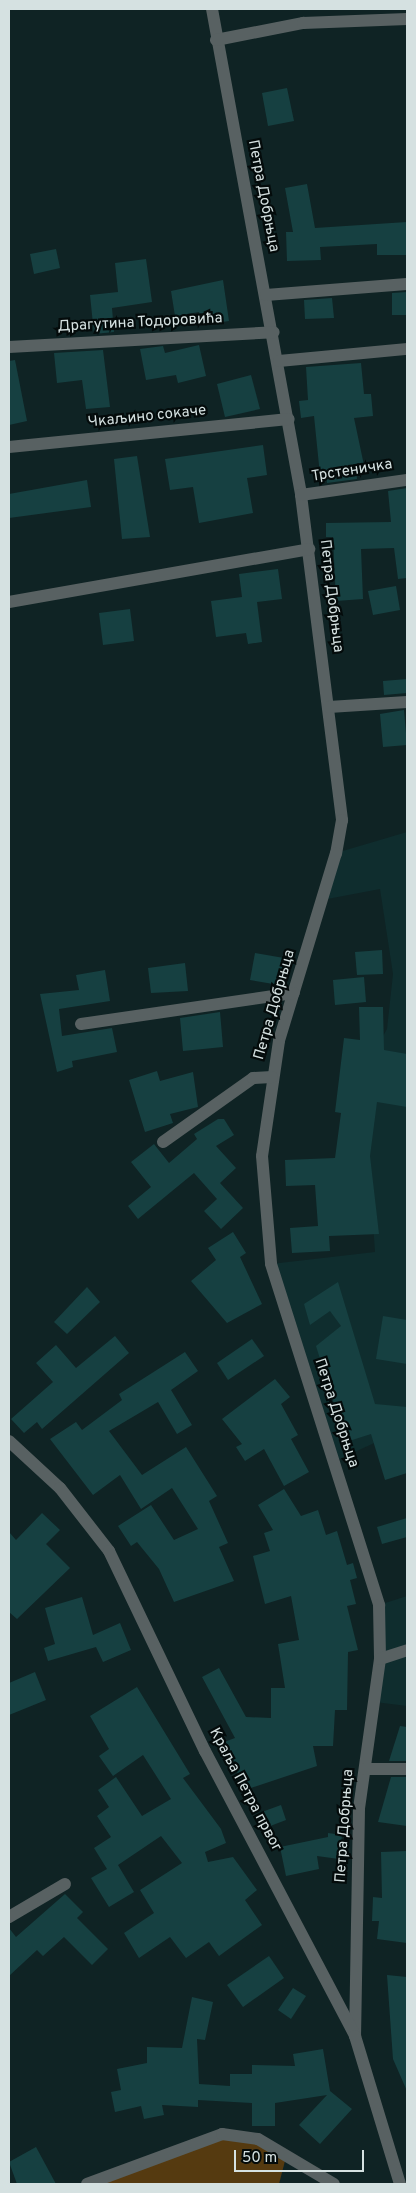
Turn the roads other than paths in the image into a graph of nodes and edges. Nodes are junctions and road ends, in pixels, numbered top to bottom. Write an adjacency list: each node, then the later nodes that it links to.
1 (212, 9): 3 (street, Петра Добрњца)
2 (407, 20): 3 (street)
3 (216, 40): 5 (street, Петра Добрњца)
4 (407, 284): 5 (street)
5 (266, 295): 6 (street, Петра Добрњца)
6 (274, 332): 7 (street, Драгутина Тодоровића); 9 (street, Петра Добрњца)
7 (9, 347)
8 (407, 349): 9 (street)
9 (279, 361): 10 (street, Петра Добрњца)
10 (289, 419): 11 (street, Чкаљино сокаче); 13 (street, Петра Добрњца)
11 (9, 447)
12 (407, 480): 13 (street, Трстеничка)
13 (301, 495): 14 (street, Петра Добрњца)
14 (309, 549): 15 (street); 17 (street, Петра Добрњца)
15 (9, 602)
16 (407, 702): 17 (street)
17 (328, 707): 18 (street, Петра Добрњца)
18 (294, 993): 19 (street); 20 (street, Петра Добрњца)
19 (81, 1024)
20 (272, 1077): 21 (street); 24 (street, Петра Добрњца)
21 (164, 1142)
22 (9, 1441): 29 (street, Краља Петра првог)
23 (407, 1650): 24 (street)
24 (380, 1659): 25 (street, Петра Добрњца)
25 (365, 1769): 26 (street); 29 (street, Петра Добрњца)
26 (407, 1769)
27 (65, 1884): 28 (street)
28 (9, 1918)
29 (355, 2036): 32 (street, Краља Петра првог)
30 (87, 2184): 31 (street)
31 (334, 2184)
32 (400, 2184)

